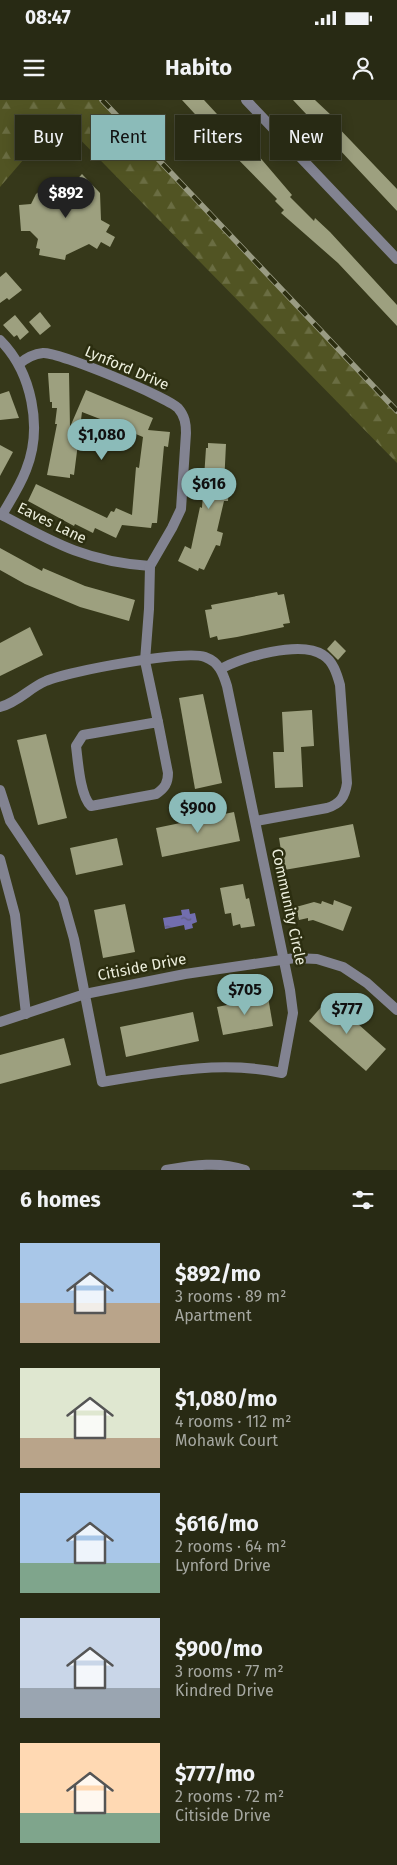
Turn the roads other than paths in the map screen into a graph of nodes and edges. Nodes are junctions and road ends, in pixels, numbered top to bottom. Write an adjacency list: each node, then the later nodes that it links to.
1 (246, 100): 2 (street)
2 (397, 259)
3 (0, 340): 4 (street)
4 (19, 364): 5 (street); 6 (street, Lynford Drive)
5 (1, 514): 6 (street, Eaves Lane)
6 (150, 566): 7 (street)
7 (145, 661): 8 (street); 9 (street); 10 (street)
8 (221, 669): 12 (street, Community Circle); 12 (street)
9 (0, 707)
10 (158, 722): 10 (street)
11 (0, 790): 15 (street, Community Circle)
12 (256, 821): 14 (street, Community Circle)
13 (0, 859): 17 (street)
14 (285, 959): 15 (street, Citiside Drive); 15 (street, Community Circle); 16 (street, Citiside Drive)
15 (84, 994): 17 (street, Citiside Drive)
16 (397, 1010)
17 (26, 1014): 18 (street, Citiside Drive)
18 (0, 1022)
19 (166, 1170): 20 (street)
20 (245, 1170)

